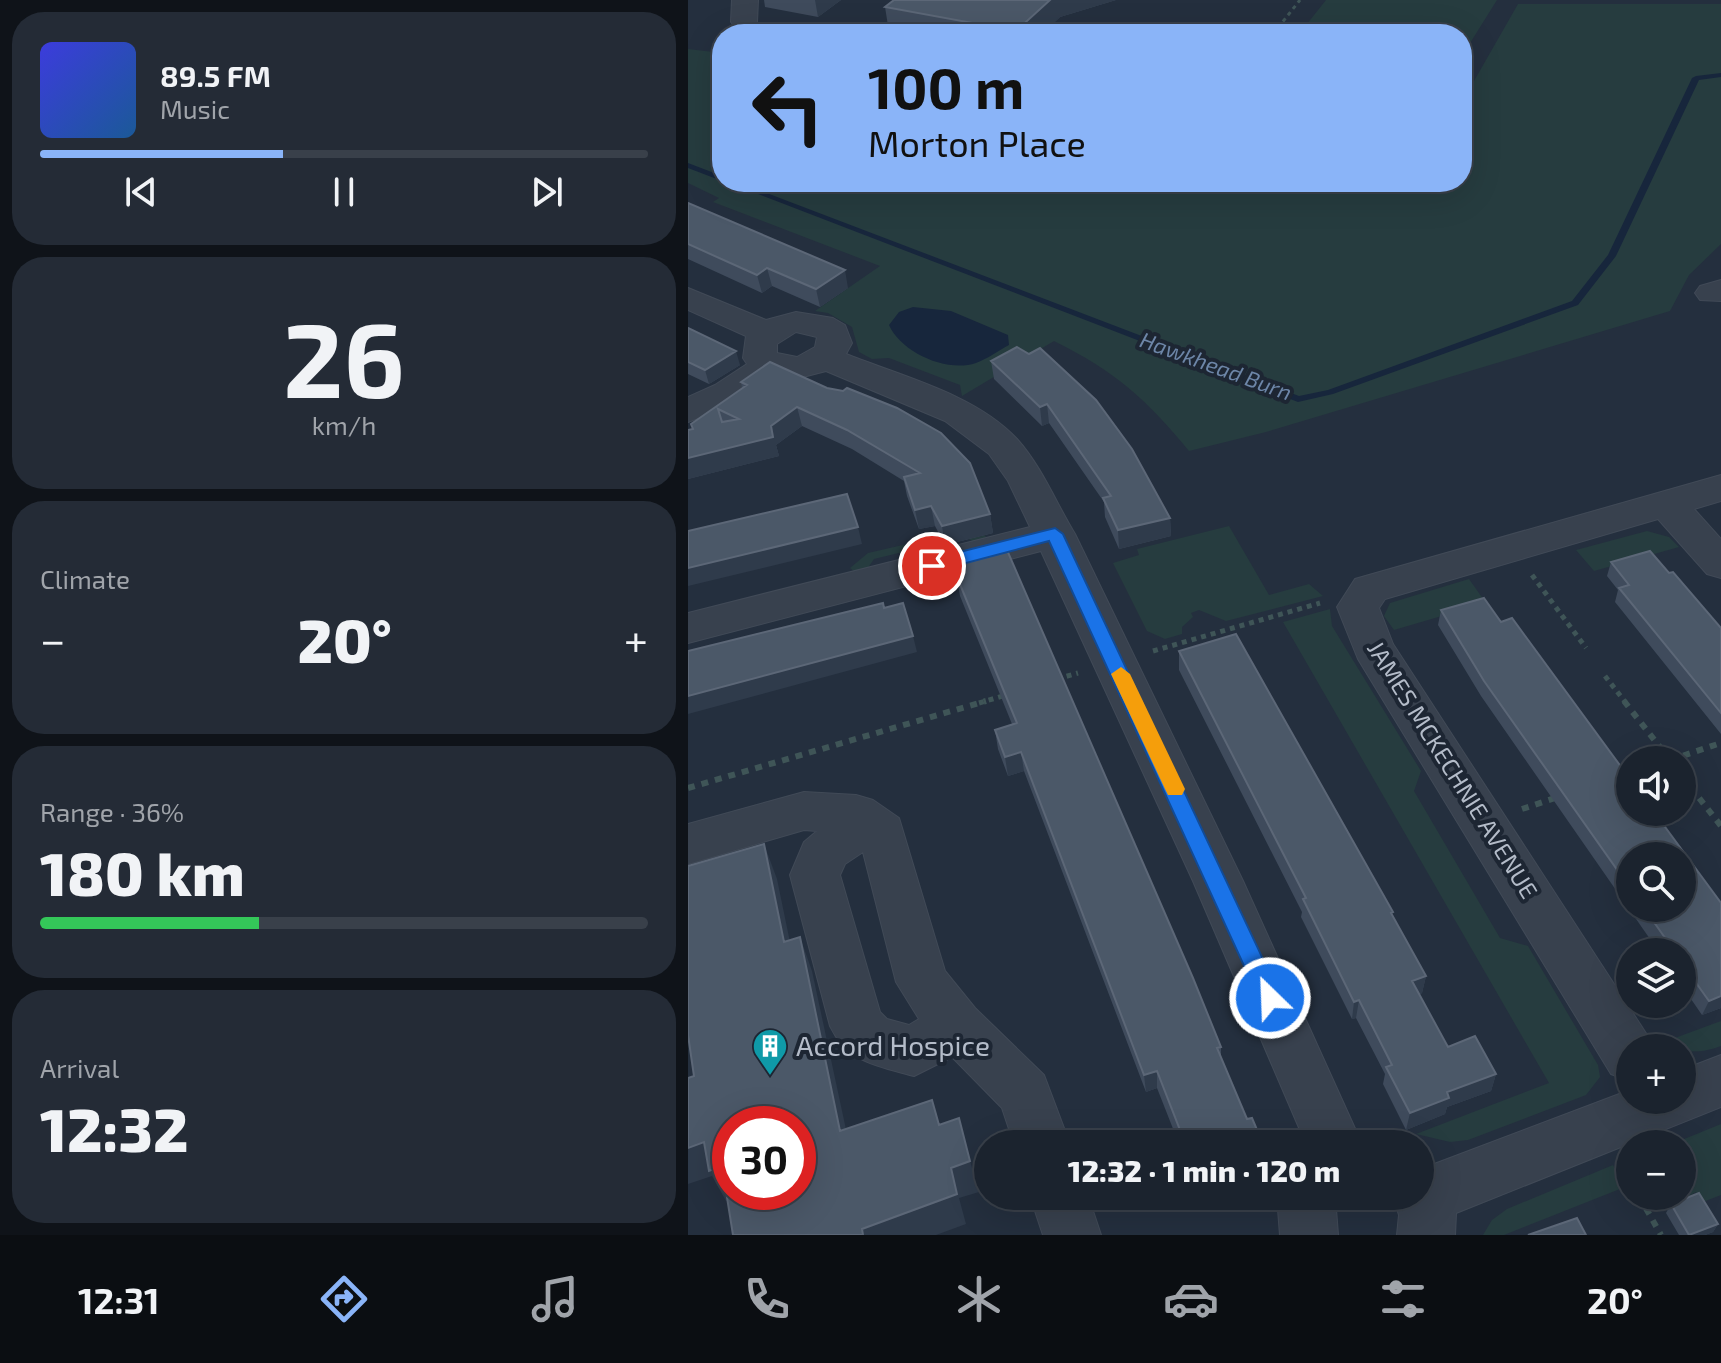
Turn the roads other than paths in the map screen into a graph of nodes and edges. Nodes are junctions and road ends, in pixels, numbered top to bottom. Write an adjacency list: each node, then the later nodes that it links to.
1 (688, 298): 2 (street)
2 (768, 349): 3 (street); 6 (street)
3 (688, 411)
4 (1721, 488): 5 (street)
5 (1666, 503): 7 (street); 12 (street, JAMES MCKECHNIE AVENUE)
6 (1055, 534): 8 (street); 17 (street)
7 (1721, 564)
8 (688, 628)
9 (871, 824): 10 (street); 11 (street); 11 (street)
10 (688, 844)
11 (956, 1025): 16 (street)
12 (1616, 1034)
13 (1721, 1081): 14 (street)
14 (1696, 1090)
15 (1636, 1114): 18 (street)
16 (1037, 1130)
17 (1328, 1130)
18 (1434, 1203)
19 (1064, 1210): 21 (street)
20 (1305, 1210): 22 (street)
21 (1072, 1235)
22 (1309, 1235)

